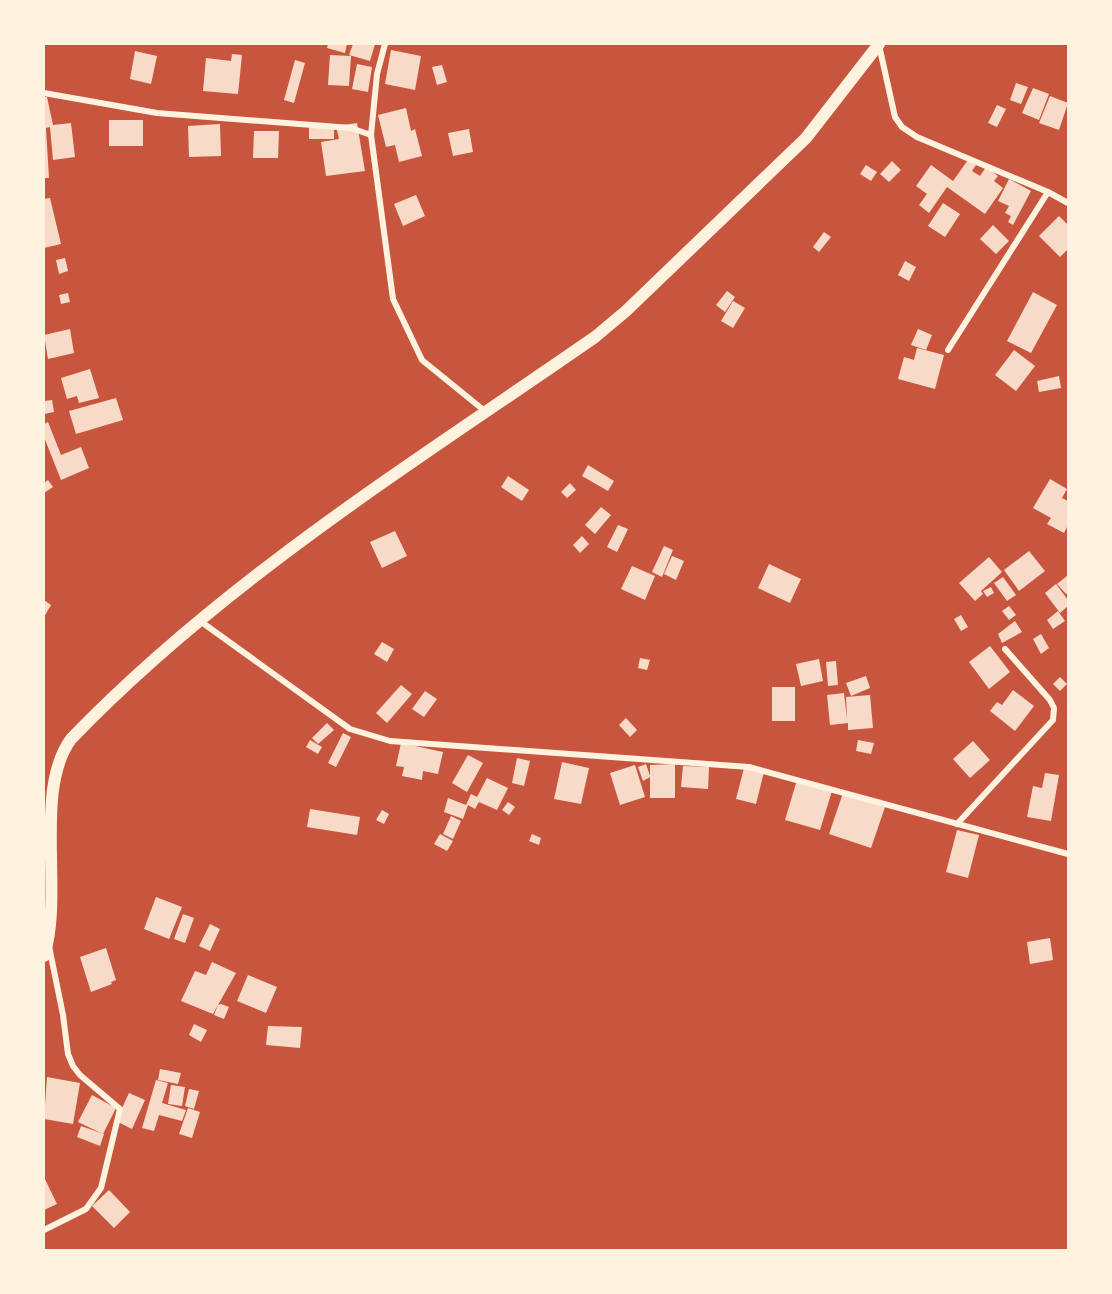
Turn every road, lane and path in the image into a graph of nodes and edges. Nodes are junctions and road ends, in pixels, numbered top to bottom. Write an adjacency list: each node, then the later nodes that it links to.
1 (385, 44): 4 (street)
2 (879, 44): 5 (street); 8 (main road)
3 (44, 93): 4 (street)
4 (371, 135): 8 (street)
5 (1048, 192): 6 (street); 7 (street)
6 (1068, 203)
7 (948, 350)
8 (486, 412): 9 (main road)
9 (200, 621): 11 (street); 13 (main road)
10 (1005, 649): 11 (street)
11 (957, 824): 14 (street)
12 (44, 844): 13 (street)
13 (52, 854): 15 (main road)
14 (1068, 854)
15 (48, 942): 16 (main road); 17 (street)
16 (44, 956)
17 (44, 1230)

